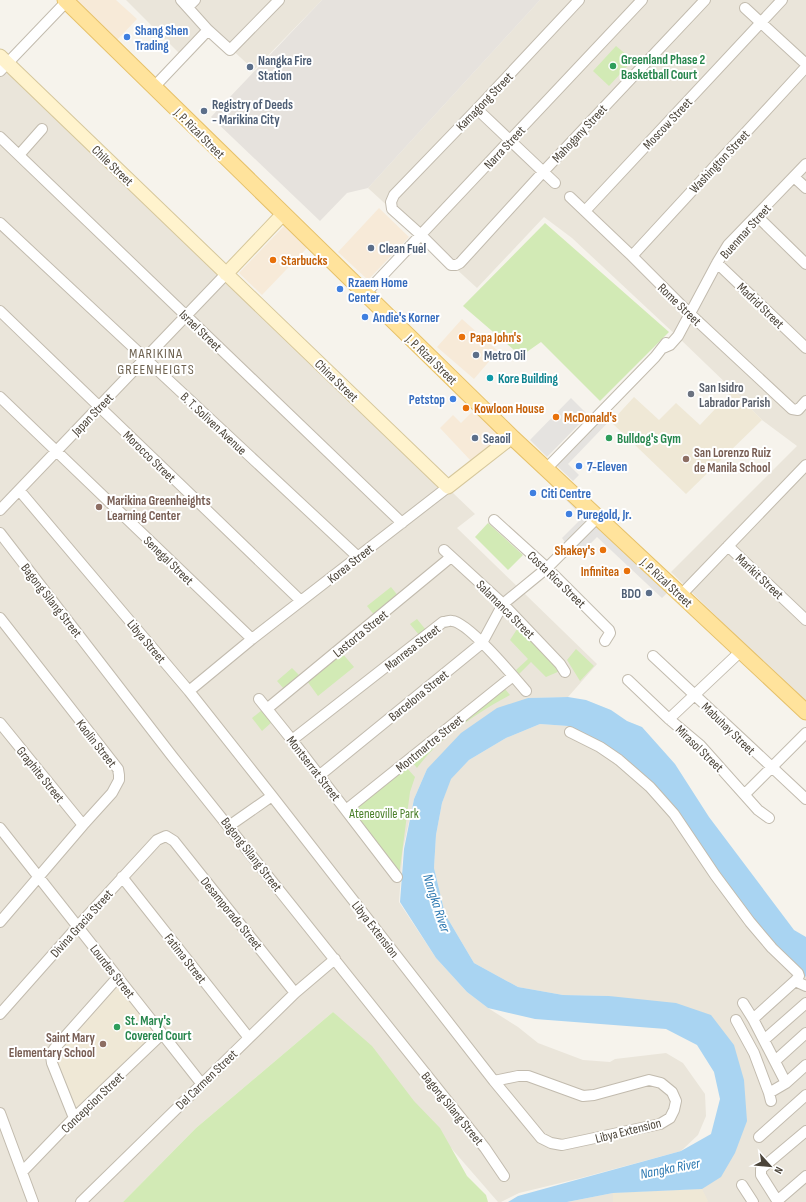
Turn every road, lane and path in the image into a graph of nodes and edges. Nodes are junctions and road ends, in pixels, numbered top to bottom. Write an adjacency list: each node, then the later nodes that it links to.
1 (279, 0): 10 (street)
2 (580, 0): 14 (street, Kamagong Street)
3 (642, 0): 17 (street, Narra Street)
4 (705, 0): 20 (street, Mahogany Street)
5 (782, 0): 9 (street, Moscow Street)
6 (65, 1): 11 (street); 13 (main road, J. P. Rizal Street)
7 (188, 2): 10 (street)
8 (745, 8): 9 (street)
9 (761, 22): 12 (street); 25 (street, Moscow Street)
10 (208, 30): 13 (street)
11 (3, 63): 33 (street, Chile Street)
12 (806, 65): 30 (street, Washington Street)
13 (154, 87): 26 (main road, J. P. Rizal Street)
14 (477, 109): 17 (street); 29 (street, Kamagong Street)
15 (42, 129): 18 (street)
16 (0, 137): 18 (street, Israel Street)
17 (510, 139): 20 (street); 29 (street, Narra Street)
18 (19, 155): 37 (street, Israel Street)
19 (806, 164): 21 (street, Buenmar Street)
20 (543, 172): 22 (street); 29 (street, Mahogany Street)
21 (794, 177): 23 (street); 27 (street, Buenmar Street)
22 (555, 183)
23 (806, 188)
24 (570, 197): 25 (street, Rome Street)
25 (585, 211): 30 (street, Rome Street)
26 (283, 214): 33 (street, Japan Street); 34 (main road, J. P. Rizal Street)
27 (757, 216): 31 (street, Buenmar Street); 32 (street)
28 (0, 223): 39 (street, B. T. Soliven Avenue)
29 (421, 234): 34 (street, Narra Street)
30 (632, 256): 36 (street, Rome Street)
31 (717, 262): 36 (street, Buenmar Street); 38 (street, Madrid Street)
32 (806, 264)
33 (226, 274): 37 (street, Japan Street); 47 (street, China Street)
34 (365, 294): 43 (main road, J. P. Rizal Street)
35 (0, 310): 42 (street, Morocco Street)
36 (690, 314): 40 (street, Rome Street); 46 (street, Buenmar Street)
37 (186, 316): 39 (street, Japan Street); 52 (street, Israel Street)
38 (806, 348)
39 (145, 358): 42 (street, Japan Street); 56 (street, B. T. Soliven Avenue)
40 (806, 401)
41 (2, 404): 44 (street, Senegal Street)
42 (99, 406): 44 (street, Japan Street); 59 (street, Morocco Street)
43 (512, 437): 46 (main road, J. P. Rizal Street); 47 (street, Korea Street)
44 (56, 451): 48 (street, Japan Street); 63 (street, Senegal Street)
45 (806, 465): 54 (street)
46 (546, 469): 50 (main road, J. P. Rizal Street)
47 (448, 487): 52 (street, Korea Street)
48 (19, 490): 49 (street, Japan Street); 71 (street, Libya Street)
49 (0, 510)
50 (598, 517): 57 (street); 58 (main road, J. P. Rizal Street)
51 (494, 520): 57 (street, Costa Rica Street)
52 (402, 523): 56 (street, Korea Street)
53 (0, 533): 90 (street, Bagong Silang Street)
54 (728, 546): 58 (street, Marikit Street); 62 (street, Marikit Street)
55 (448, 554): 60 (street, Salamanca Street); 75 (street, Lastorta Street)
56 (358, 557): 59 (street, Korea Street)
57 (547, 568): 60 (street); 64 (street, Costa Rica Street)
58 (681, 595): 66 (main road, J. P. Rizal Street)
59 (301, 601): 63 (street, Korea Street)
60 (503, 604): 65 (street, Barcelona Street); 68 (street, Salamanca Street)
61 (0, 618): 89 (street, Kaolin Street)
62 (806, 620)
63 (252, 639): 71 (street, Korea Street)
64 (605, 641)
65 (482, 643): 69 (street, Manresa Street); 81 (street, Manresa Street); 83 (street, Barcelona Street)
66 (741, 651): 73 (street); 76 (main road, J. P. Rizal Street)
67 (653, 656): 73 (street, Mabuhay Street)
68 (565, 672)
69 (513, 676): 72 (street, Manresa Street); 87 (street, Montmartre Street)
70 (628, 680): 77 (street, Mirasol Street)
71 (189, 691): 85 (street, Libya Street)
72 (526, 691)
73 (696, 696): 77 (street); 82 (street, Mabuhay Street)
74 (259, 699): 75 (street, Montserrat Street)
75 (268, 708): 81 (street, Montserrat Street)
76 (806, 712)
77 (669, 719): 84 (street, Mirasol Street)
78 (0, 723): 89 (street, Graphite Street)
79 (570, 732): 100 (street)
80 (806, 733): 82 (street)
81 (292, 740): 83 (street, Montserrat Street)
82 (771, 768): 84 (street); 86 (street, Mabuhay Street)
83 (320, 775): 87 (street, Montserrat Street)
84 (745, 794): 88 (street, Mirasol Street)
85 (272, 796): 90 (street); 114 (street, Libya Extension)
86 (806, 799)
87 (346, 810): 94 (street, Montserrat Street)
88 (769, 818)
89 (83, 825): 95 (street, Kaolin Street)
90 (229, 826): 98 (street, Bagong Silang Street)
91 (0, 828): 95 (street, Lourdes Street)
92 (166, 836): 93 (street, Divina Gracia Street); 102 (street, Desamporado Street)
93 (122, 877): 97 (street, Divina Gracia Street); 110 (street, Fatima Street)
94 (397, 877)
95 (39, 878): 96 (street, Kaolin Street); 97 (street, Lourdes Street)
96 (0, 922)
97 (78, 926): 99 (street, Lourdes Street); 105 (street, Divina Gracia Street)
98 (335, 959): 102 (street, Del Carmen Street); 123 (street, Bagong Silang Street)
99 (118, 977): 109 (street, Lourdes Street); 119 (street)
100 (795, 981): 101 (street); 106 (street)
101 (806, 986)
102 (295, 993): 110 (street, Del Carmen Street)
103 (743, 1003): 106 (street)
104 (806, 1003): 111 (street)
105 (0, 1014)
106 (753, 1019): 111 (street)
107 (736, 1020): 116 (street)
108 (806, 1033): 112 (street)
109 (162, 1034): 115 (street, Lourdes Street); 119 (street, Concepcion Street)
110 (249, 1038): 115 (street, Del Carmen Street)
111 (764, 1040): 112 (street)
112 (775, 1061): 116 (street)
113 (806, 1065): 116 (street)
114 (494, 1082): 114 (street, Libya Extension)
115 (201, 1083): 127 (street, Del Carmen Street)
116 (786, 1083)
117 (806, 1095): 121 (street)
118 (0, 1113): 122 (street)
119 (74, 1118): 122 (street, Concepcion Street)
120 (806, 1131): 129 (street)
121 (759, 1137)
122 (22, 1172): 126 (street)
123 (504, 1176)
124 (806, 1176): 129 (street)
125 (742, 1185): 128 (street)
126 (33, 1202)
127 (81, 1202)
128 (753, 1202)
129 (778, 1202)

